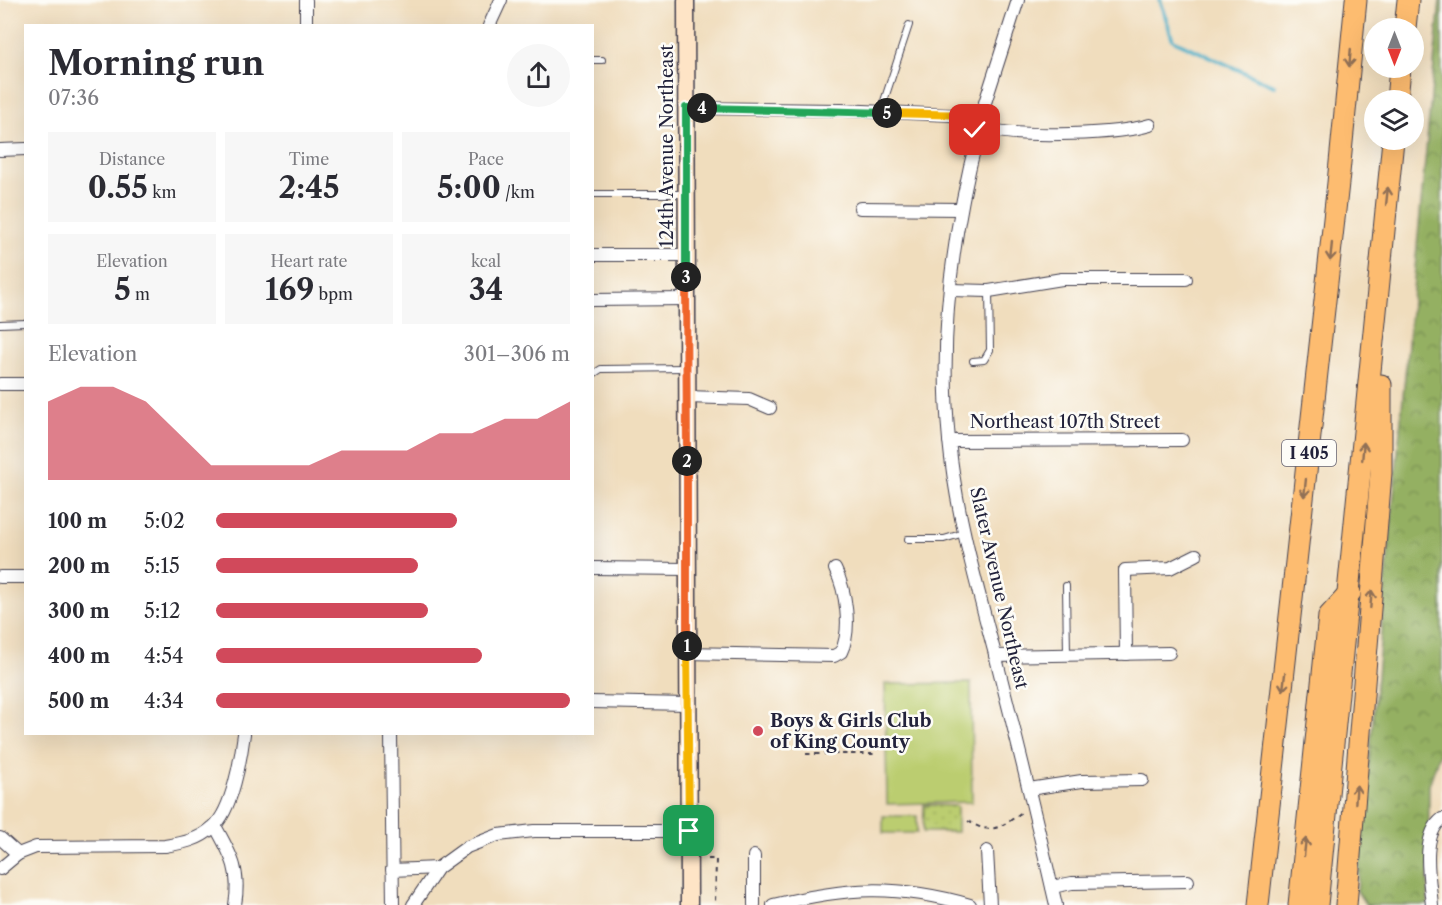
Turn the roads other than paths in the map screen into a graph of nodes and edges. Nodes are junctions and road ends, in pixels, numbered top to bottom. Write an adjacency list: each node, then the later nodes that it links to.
1 (306, 0): 8 (street)
2 (501, 0): 9 (street)
3 (686, 0): 13 (main road, 124th Avenue Northeast)
4 (1018, 0): 15 (street)
5 (1356, 0): 88 (highway, I 405, one-way to 88)
6 (1408, 0): 7 (highway)
7 (1406, 18)
8 (306, 24)
9 (490, 24)
10 (909, 25): 14 (lane)
11 (594, 60): 12 (lane)
12 (602, 60)
13 (686, 108): 14 (street); 23 (main road, 124th Avenue Northeast)
14 (884, 113): 15 (street)
15 (978, 114): 17 (street); 18 (street)
16 (1150, 125): 17 (street)
17 (992, 130): 18 (street)
18 (978, 134): 25 (street, Slater Avenue Northeast)
19 (24, 149): 20 (street)
20 (0, 150)
21 (1392, 150): 26 (highway, I 405, one-way to 21)
22 (594, 194): 23 (lane)
23 (686, 194): 28 (main road, 124th Avenue Northeast)
24 (860, 208): 25 (street)
25 (960, 209): 30 (street, Slater Avenue Northeast)
26 (1381, 252): 54 (highway, I 405, one-way to 26); 91 (highway, one-way to 26)
27 (594, 255): 28 (street)
28 (686, 255): 32 (main road, 124th Avenue Northeast)
29 (1186, 279): 31 (street)
30 (950, 290): 31 (street); 44 (street, Slater Avenue Northeast)
31 (989, 291): 36 (lane)
32 (686, 299): 33 (street); 37 (main road, 124th Avenue Northeast)
33 (594, 300)
34 (24, 323): 35 (lane)
35 (0, 324)
36 (974, 360)
37 (687, 368): 38 (lane); 41 (main road, 124th Avenue Northeast)
38 (594, 374)
39 (0, 384): 40 (street)
40 (24, 384)
41 (687, 398): 42 (street); 49 (main road, 124th Avenue Northeast)
42 (770, 408)
43 (1182, 440): 44 (street, Northeast 107th Street)
44 (949, 441): 45 (street, Slater Avenue Northeast)
45 (964, 533): 46 (lane); 59 (street, Slater Avenue Northeast)
46 (908, 538)
47 (1196, 555): 57 (street)
48 (594, 568): 49 (street)
49 (687, 569): 55 (main road, 124th Avenue Northeast)
50 (835, 569): 55 (street)
51 (0, 577): 52 (street)
52 (24, 577)
53 (1066, 586): 58 (lane)
54 (1350, 592): 89 (highway, one-way to 54); 90 (highway, I 405)
55 (687, 653): 61 (main road, 124th Avenue Northeast)
56 (1169, 653): 57 (street)
57 (1126, 654): 58 (street)
58 (1067, 655): 59 (street)
59 (995, 656): 65 (street, Slater Avenue Northeast)
60 (594, 702): 61 (street)
61 (687, 704): 68 (main road, 124th Avenue Northeast)
62 (244, 735): 67 (street)
63 (391, 735): 75 (street)
64 (1142, 780): 65 (street)
65 (1029, 789): 77 (street, Slater Avenue Northeast)
66 (1442, 819): 92 (street)
67 (215, 826): 71 (street); 79 (street)
68 (689, 831): 74 (street); 82 (main road, 124th Avenue Northeast)
69 (0, 838): 71 (street)
70 (987, 851): 86 (street)
71 (18, 854): 73 (street)
72 (754, 856): 83 (street)
73 (2, 867)
74 (438, 868): 75 (street); 81 (street)
75 (392, 870): 80 (street)
76 (1188, 880): 77 (street)
77 (1052, 887): 87 (street, Slater Avenue Northeast)
78 (799, 902): 84 (street); 85 (street)
79 (234, 905)
80 (393, 905)
81 (413, 905)
82 (689, 905)
83 (754, 905)
84 (773, 905)
85 (970, 905)
86 (990, 905)
87 (1056, 905)
88 (1258, 905)
89 (1299, 905)
90 (1317, 905)
91 (1346, 905)
92 (1432, 905)

